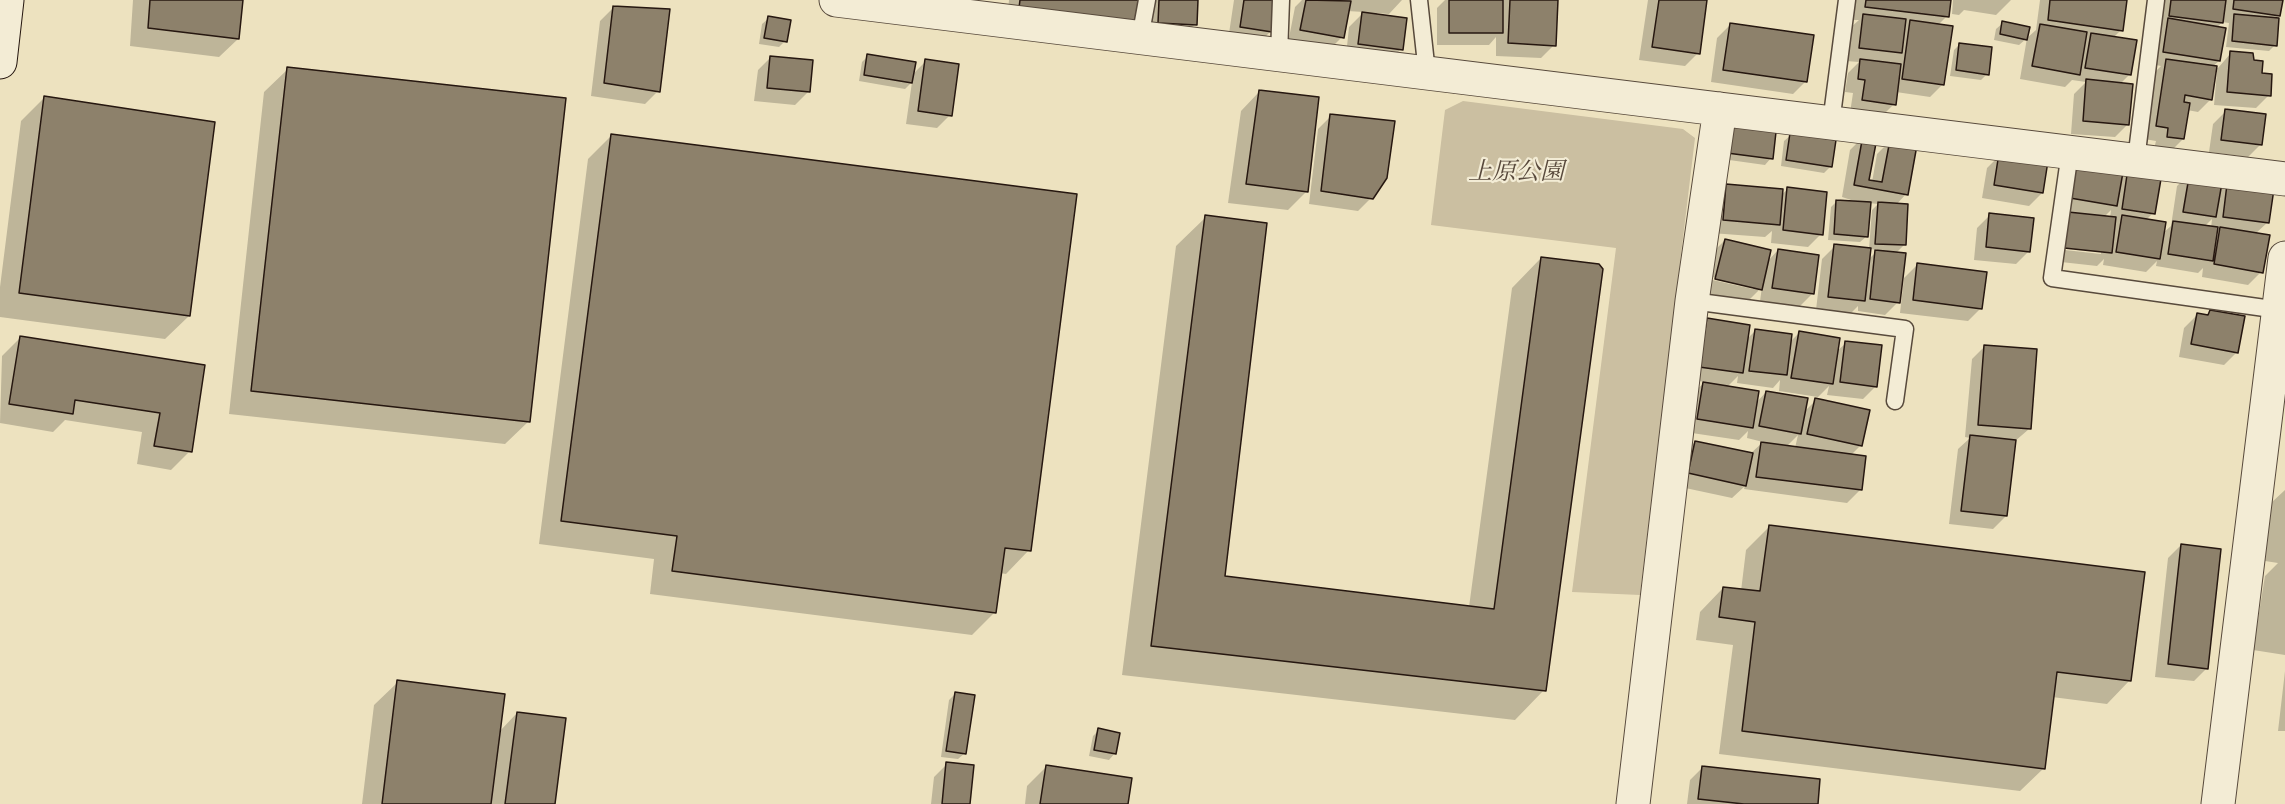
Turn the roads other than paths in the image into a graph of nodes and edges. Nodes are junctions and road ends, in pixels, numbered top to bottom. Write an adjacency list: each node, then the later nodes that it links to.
1 (7, 0): 11 (street)
2 (1146, 0): 9 (lane)
3 (1281, 0): 10 (lane)
4 (1419, 0): 12 (lane)
5 (1847, 0): 14 (lane)
6 (2156, 0): 16 (lane)
7 (845, 1): 8 (street)
8 (1002, 10): 9 (street)
9 (1140, 38): 10 (street)
10 (1279, 55): 12 (street)
11 (0, 62)
12 (1426, 73): 13 (street)
13 (1720, 109): 14 (street); 19 (street)
14 (1832, 123): 15 (street)
15 (2070, 152): 16 (street); 20 (lane)
16 (2136, 160): 17 (street)
17 (2285, 179)
18 (2285, 258): 20 (street)
19 (1692, 301): 21 (lane); 22 (street)
20 (2279, 310): 23 (street)
21 (1895, 401)
22 (1633, 804)
23 (2218, 804)

